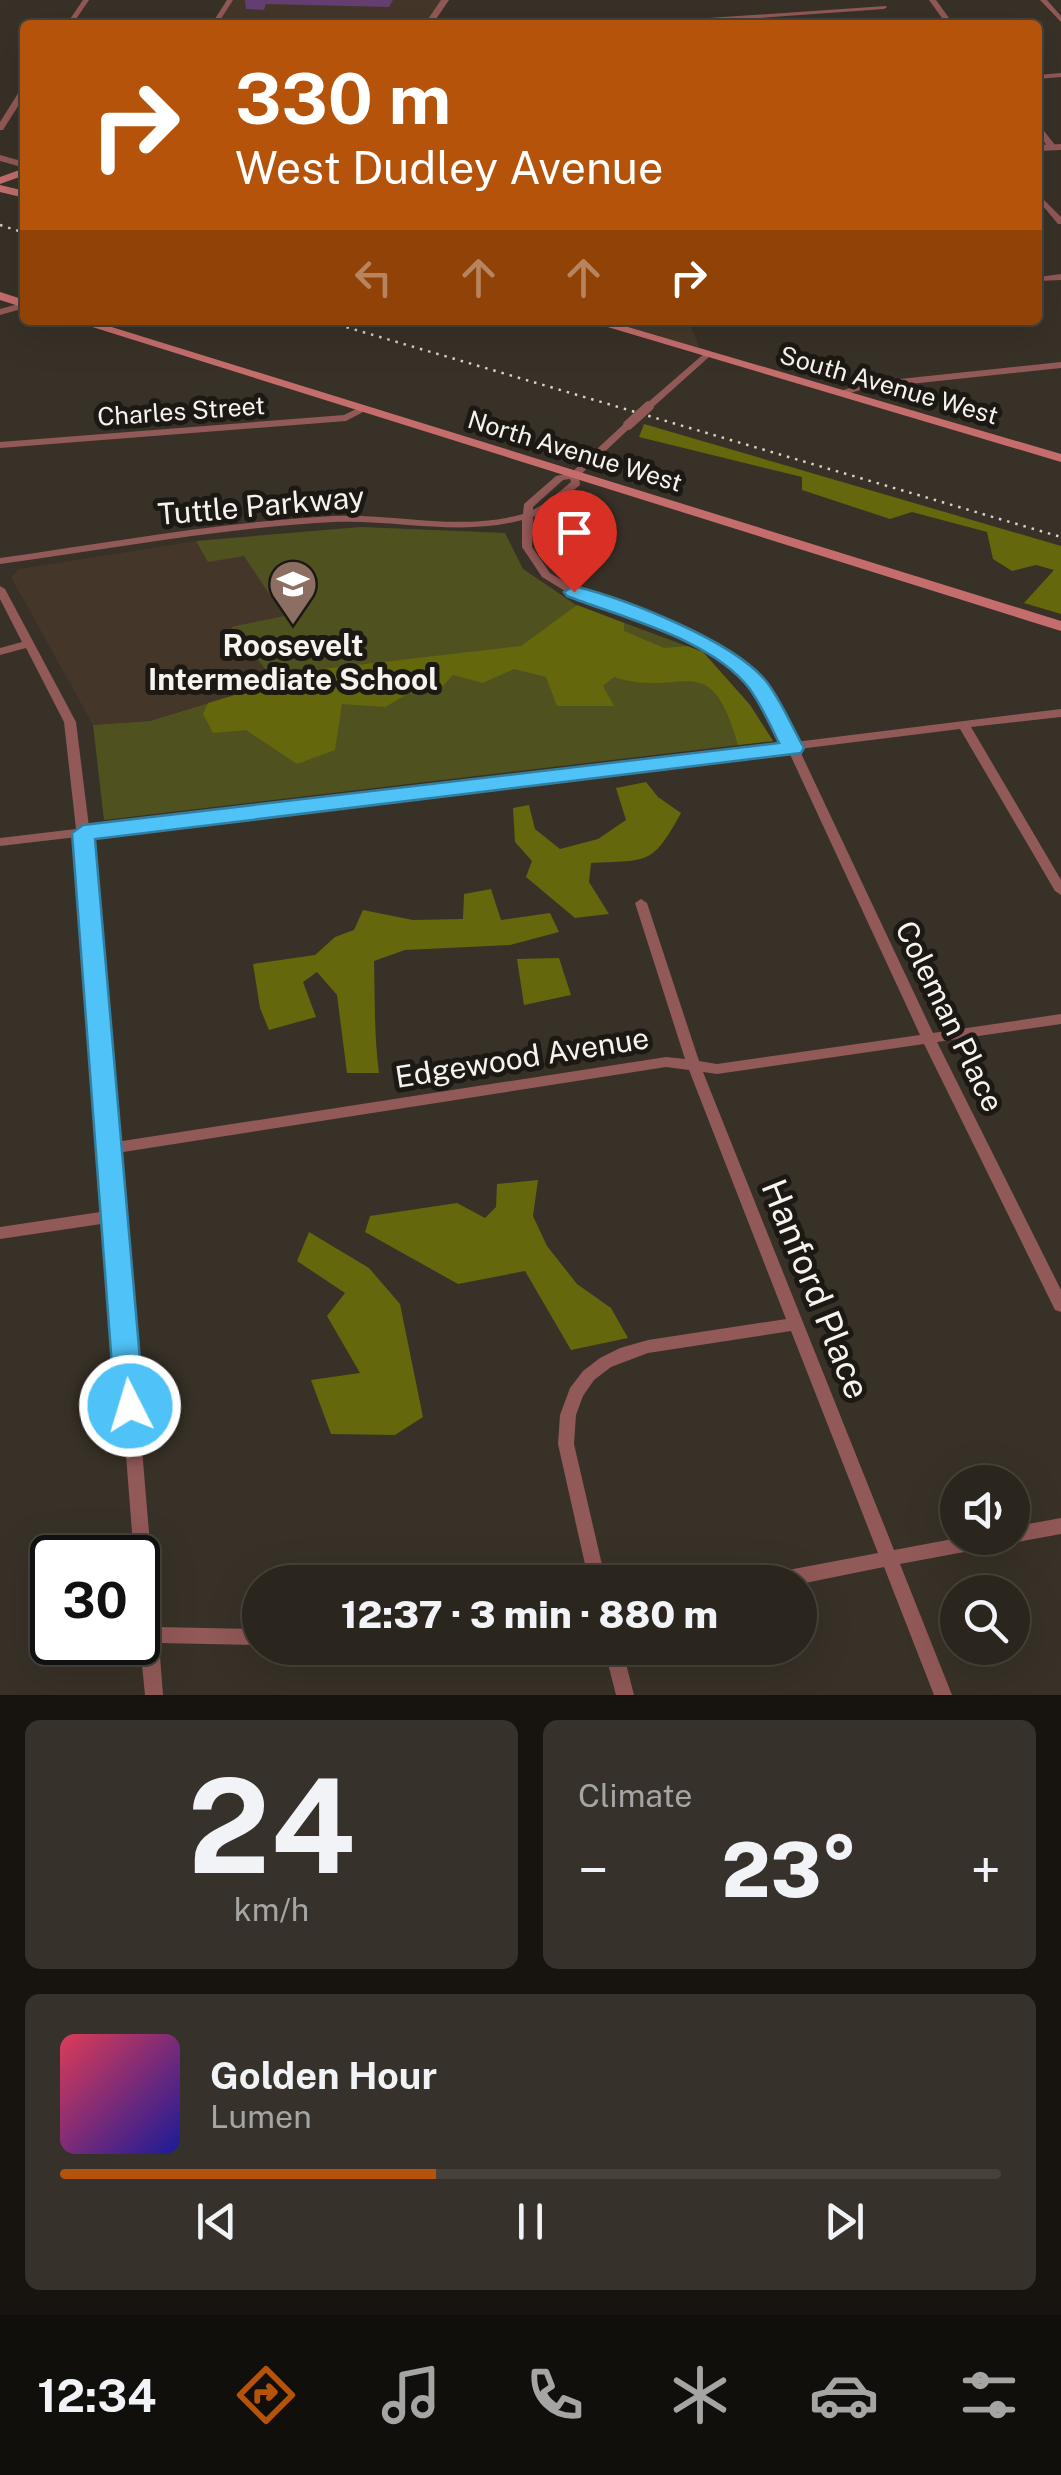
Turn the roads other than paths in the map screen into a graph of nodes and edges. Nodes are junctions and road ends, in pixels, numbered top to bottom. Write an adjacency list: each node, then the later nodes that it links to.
1 (932, 0): 5 (street)
2 (1043, 0): 6 (street)
3 (884, 7): 4 (street)
4 (704, 20)
5 (947, 20)
6 (1061, 20)
7 (20, 97): 8 (street)
8 (12, 109): 9 (street); 10 (street)
9 (20, 109)
10 (0, 128)
11 (1056, 211): 12 (street)
12 (1061, 222)
13 (92, 325): 18 (main road, North Avenue West)
14 (607, 325): 15 (main road, South Avenue West)
15 (706, 355): 17 (main road, South Avenue West); 21 (street, Tuttle Parkway, bridge)
16 (1061, 365): 17 (street)
17 (841, 393): 20 (main road, South Avenue West)
18 (362, 409): 19 (street, Charles Street); 21 (main road, North Avenue West)
19 (0, 445)
20 (1061, 458)
21 (574, 475): 22 (street, Tuttle Parkway); 25 (main road, North Avenue West)
22 (526, 516): 23 (street, Tuttle Parkway); 30 (street)
23 (0, 561)
24 (0, 589): 26 (street)
25 (1061, 626)
26 (28, 644): 27 (street); 31 (street)
27 (0, 652)
28 (1061, 713): 29 (street)
29 (964, 725): 30 (street); 33 (street)
30 (793, 748): 31 (street); 37 (street, Coleman Place)
31 (83, 833): 32 (street); 39 (street)
32 (0, 842)
33 (1056, 875): 34 (street)
34 (1061, 891)
35 (640, 903): 38 (street, Hanford Place)
36 (1061, 1019): 37 (street, Edgewood Avenue)
37 (929, 1039): 38 (street, Edgewood Avenue); 42 (street, Coleman Place)
38 (694, 1066): 39 (street, Edgewood Avenue); 43 (street, Hanford Place)
39 (110, 1148): 40 (street)
40 (114, 1216): 41 (street); 46 (street)
41 (0, 1233)
42 (1061, 1306)
43 (797, 1324): 48 (street, Hanford Place); 49 (street)
44 (1061, 1526): 45 (street)
45 (1030, 1532)
46 (140, 1535)
47 (940, 1548): 48 (street)
48 (890, 1556): 50 (street); 57 (street, Hanford Place)
49 (593, 1565)
50 (817, 1571)
51 (160, 1634): 52 (street)
52 (242, 1637)
53 (151, 1665): 55 (street)
54 (617, 1665): 56 (street)
55 (154, 1695)
56 (625, 1695)
57 (943, 1695)

